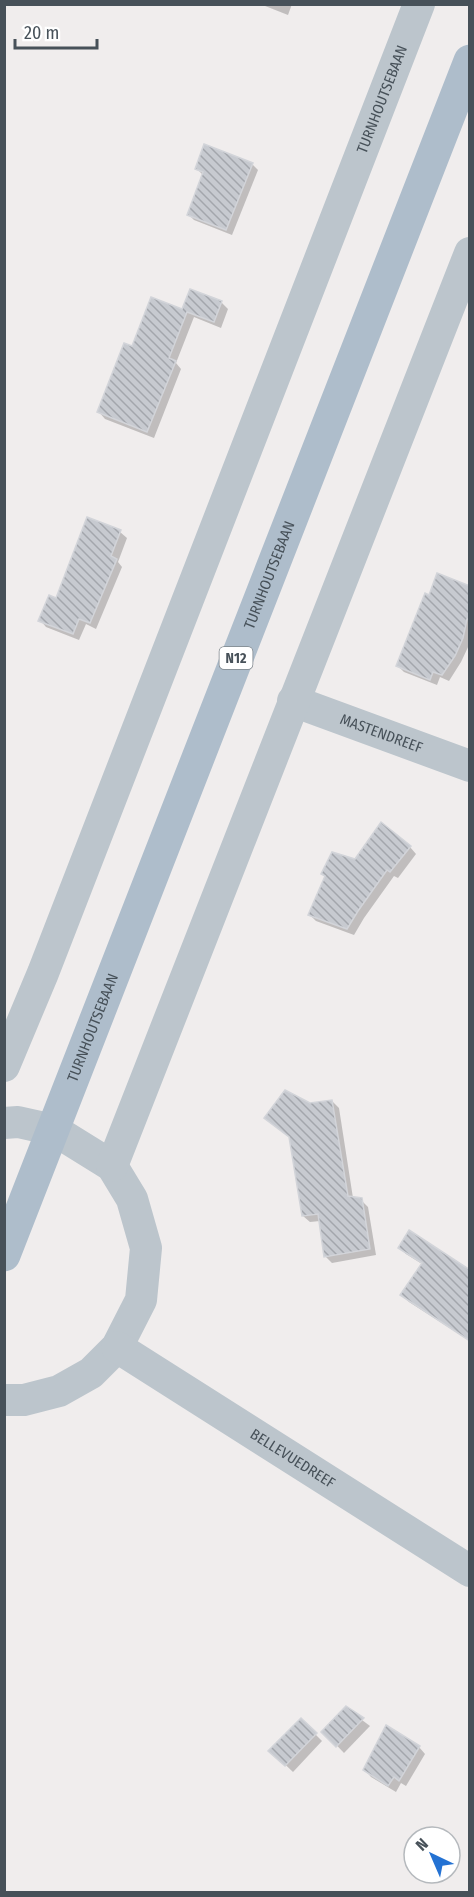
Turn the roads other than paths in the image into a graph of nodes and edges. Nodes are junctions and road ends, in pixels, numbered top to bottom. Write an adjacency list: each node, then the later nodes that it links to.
1 (419, 4): 6 (street, TURNHOUTSEBAAN)
2 (470, 61): 8 (main road, TURNHOUTSEBAAN / N12)
3 (470, 254): 4 (street)
4 (293, 701): 5 (street, MASTENDREEF); 9 (street)
5 (470, 766)
6 (4, 1066)
7 (4, 1123): 8 (street)
8 (54, 1130): 9 (street); 10 (main road, TURNHOUTSEBAAN / N12)
9 (112, 1166): 11 (street)
10 (4, 1255)
11 (117, 1347): 12 (street); 13 (street, BELLEVUEDREEF)
12 (4, 1400)
13 (470, 1570)

